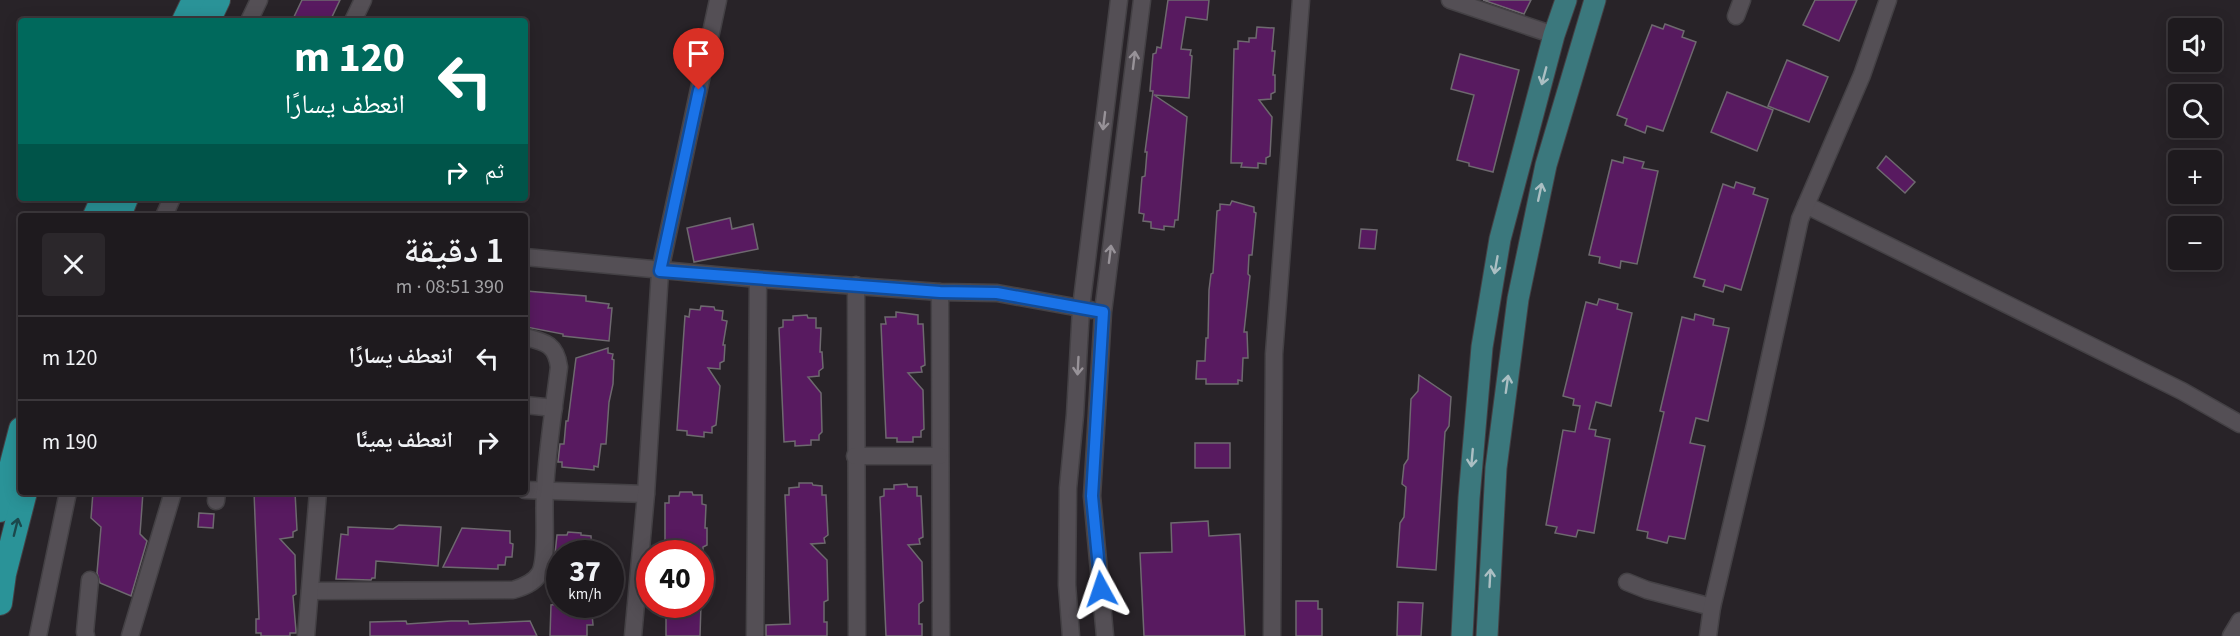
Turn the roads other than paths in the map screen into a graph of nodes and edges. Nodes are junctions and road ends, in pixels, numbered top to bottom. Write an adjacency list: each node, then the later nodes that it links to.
1 (194, 0): 15 (highway)
2 (218, 0): 16 (highway)
3 (259, 0): 17 (street)
4 (363, 0): 18 (street)
5 (718, 0): 22 (street)
6 (1119, 0): 26 (street, one-way to 26)
7 (1142, 0): 27 (street, one-way to 7)
8 (1301, 0): 61 (street)
9 (1450, 0): 19 (street)
10 (1566, 0): 19 (main road)
11 (1595, 0): 43 (main road, one-way to 11)
12 (1742, 0): 14 (street)
13 (1888, 0): 20 (street)
14 (1736, 16)
15 (185, 18)
16 (209, 18)
17 (250, 18)
18 (354, 18)
19 (1554, 35): 42 (main road, one-way to 42)
20 (1806, 205): 31 (street); 49 (street)
21 (528, 257): 22 (street)
22 (660, 271): 23 (street); 37 (street)
23 (758, 279): 24 (street); 56 (street)
24 (856, 285): 25 (street); 33 (street)
25 (940, 292): 26 (street); 34 (street)
26 (1081, 308): 27 (street); 59 (street, one-way to 59)
27 (1103, 312): 60 (street)
28 (528, 338): 30 (street)
29 (528, 405): 30 (street)
30 (554, 408): 36 (street)
31 (2240, 424)
32 (18, 441): 44 (highway)
33 (855, 456): 34 (street); 57 (street)
34 (939, 456): 58 (street)
35 (528, 490): 36 (street)
36 (545, 490): 37 (street); 47 (street)
37 (646, 494): 55 (street)
38 (24, 495): 48 (highway, one-way to 38)
39 (67, 495): 51 (street)
40 (173, 495): 53 (street)
41 (318, 495): 47 (street)
42 (1469, 498): 43 (main road); 62 (main road)
43 (1494, 499): 63 (main road, one-way to 43)
44 (0, 510)
45 (90, 580): 52 (street)
46 (1627, 582): 49 (street)
47 (310, 591): 54 (street)
48 (0, 603)
49 (1712, 607): 64 (street)
50 (2240, 621): 65 (street)
51 (38, 636)
52 (86, 636)
53 (130, 636)
54 (306, 636)
55 (633, 636)
56 (755, 636)
57 (857, 636)
58 (940, 636)
59 (1071, 636)
60 (1105, 636)
61 (1272, 636)
62 (1462, 636)
63 (1487, 636)
64 (1708, 636)
65 (2231, 636)

